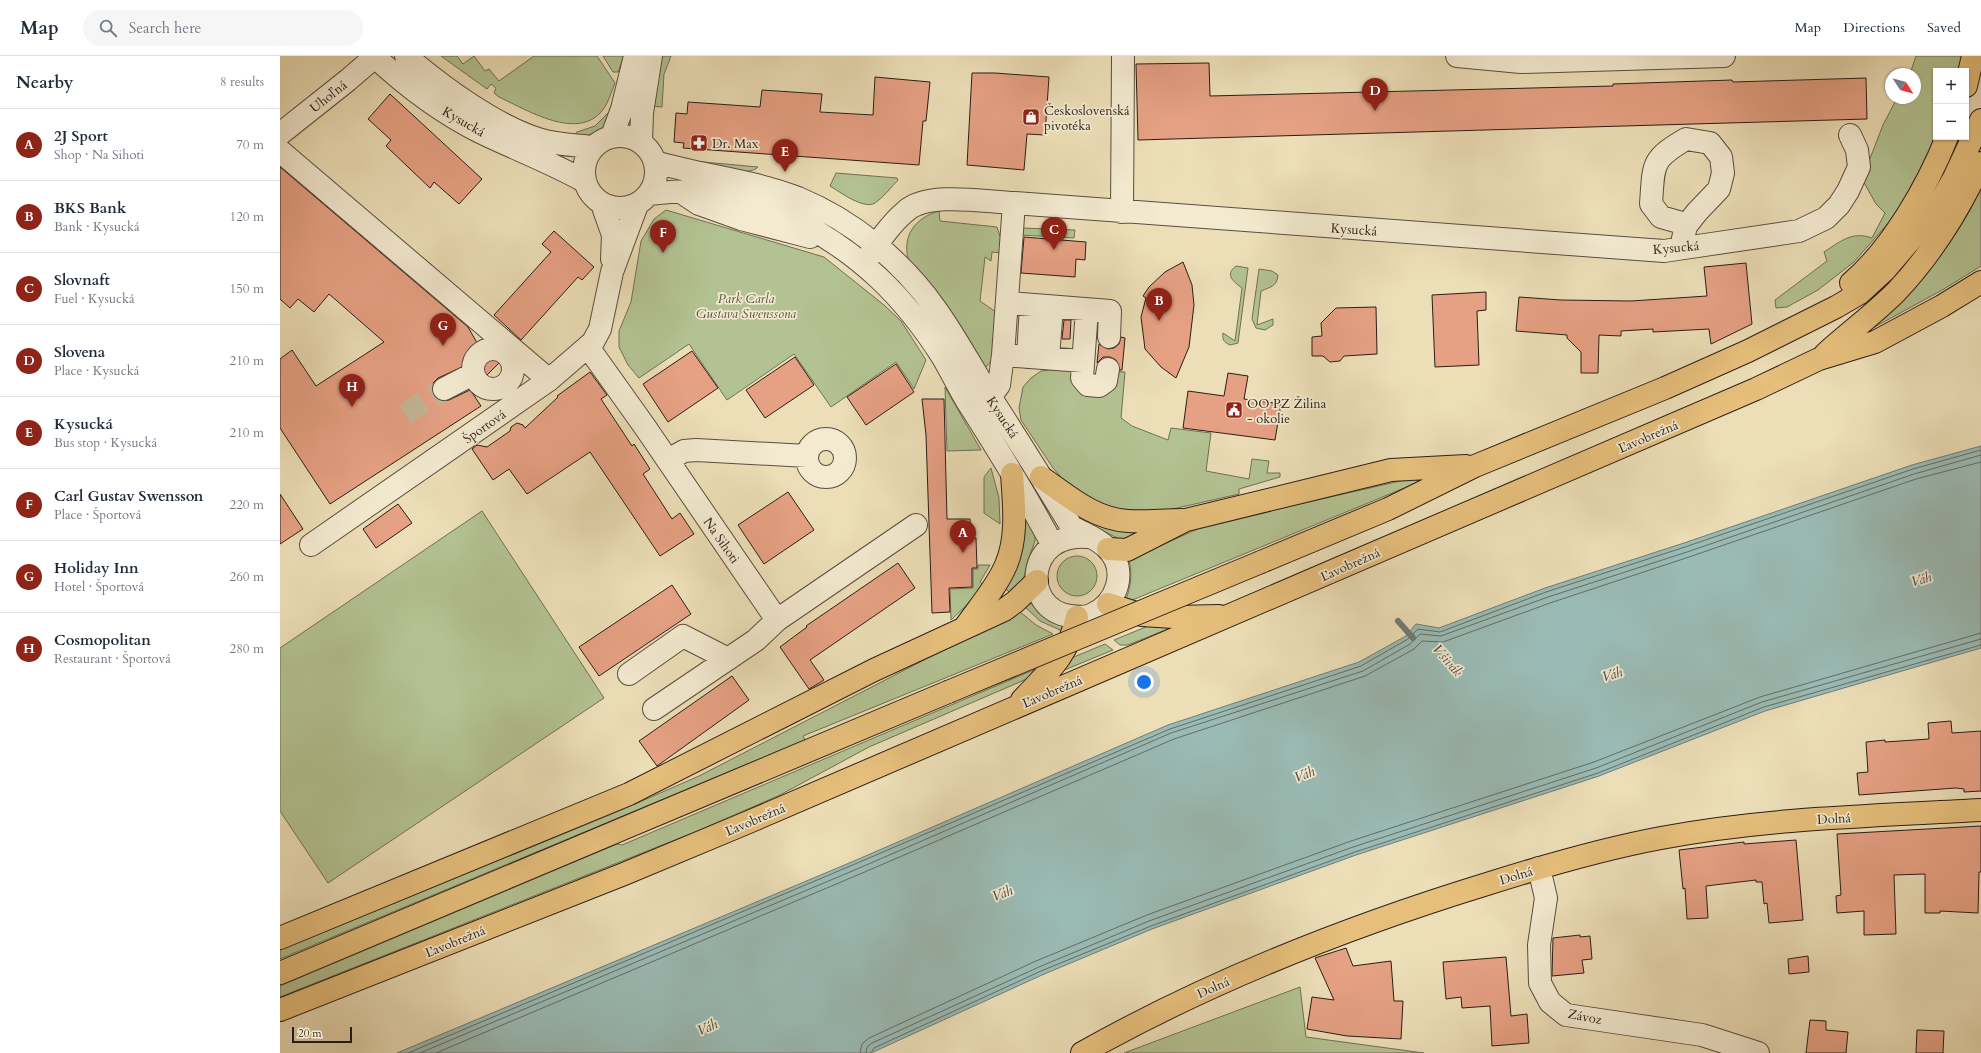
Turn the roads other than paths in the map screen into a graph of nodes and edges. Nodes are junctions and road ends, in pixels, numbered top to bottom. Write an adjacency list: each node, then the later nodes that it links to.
1 (375, 56): 12 (street, Uhoľná); 21 (street, Kysucká)
2 (406, 56): 17 (street, Kysucká)
3 (635, 56): 14 (street)
4 (651, 56): 16 (street)
5 (1123, 56): 25 (street)
6 (1457, 56): 9 (street)
7 (1724, 56): 9 (street)
8 (1973, 56): 10 (main road)
9 (1488, 58)
10 (1969, 73)
11 (1981, 120): 35 (main road)
12 (280, 134)
13 (1850, 135): 28 (street, Kysucká)
14 (612, 136): 16 (street); 17 (street)
15 (1946, 140): 35 (main road)
16 (641, 142): 19 (street)
17 (593, 147): 21 (street)
18 (280, 151): 36 (street)
19 (655, 162): 22 (street); 27 (street, Kysucká)
20 (1981, 163): 42 (main road)
21 (584, 181): 24 (street, Kysucká)
22 (643, 199): 24 (street, Kysucká); 29 (street, Kysucká); 30 (street, Športová)
23 (1014, 203): 25 (street, Kysucká); 27 (street, Kysucká); 32 (street)
24 (602, 204): 30 (street, Športová)
25 (1122, 212): 28 (street, Kysucká)
26 (1686, 226): 28 (street)
27 (876, 246): 29 (street, Kysucká); 51 (street, Kysucká)
28 (1681, 248)
29 (864, 264): 50 (street, Kysucká)
30 (612, 272): 38 (street, Športová)
31 (1981, 282): 42 (main road)
32 (1008, 303): 33 (street); 40 (street)
33 (1042, 306): 34 (street); 41 (street)
34 (1087, 310): 37 (street); 43 (street)
35 (1810, 320): 55 (main road)
36 (482, 323): 39 (street); 47 (street)
37 (1109, 337)
38 (588, 347): 47 (street, Športová); 54 (street, Na Sihoti)
39 (483, 351): 44 (street); 46 (street)
40 (1003, 355): 41 (street); 51 (street)
41 (1038, 358): 43 (street)
42 (1819, 359): 66 (main road, Ľavobrežná)
43 (1083, 361): 45 (street)
44 (513, 365): 47 (street); 49 (street)
45 (1108, 369)
46 (473, 374): 48 (street); 49 (street)
47 (542, 374): 52 (street, Športová)
48 (444, 389)
49 (494, 389): 52 (street)
50 (962, 393): 51 (street); 56 (street, Kysucká)
51 (990, 397): 57 (street, Kysucká)
52 (524, 398): 62 (street, Športová)
53 (807, 456): 54 (street)
54 (668, 460): 68 (street, Na Sihoti)
55 (1475, 466): 58 (main road); 77 (main road, bridge)
56 (1012, 474): 61 (street, Kysucká); 69 (main road)
57 (1041, 477): 58 (main road); 60 (street, Kysucká)
58 (1186, 520): 63 (main road)
59 (916, 525): 68 (street)
60 (1088, 536): 61 (street); 63 (street)
61 (1052, 544): 64 (street)
62 (311, 545)
63 (1108, 549): 65 (street)
64 (1037, 581): 67 (street); 69 (main road)
65 (1108, 604): 66 (main road); 67 (street)
66 (1232, 615): 72 (main road, Ľavobrežná)
67 (1077, 617): 72 (main road)
68 (777, 620): 70 (street)
69 (964, 628): 76 (main road)
70 (728, 659): 71 (street); 73 (street)
71 (629, 674)
72 (1015, 707): 78 (main road, Ľavobrežná)
73 (654, 709)
74 (1981, 810): 75 (main road, Dolná)
75 (1540, 868): 79 (main road, Dolná); 80 (street, Závoz)
76 (280, 938)
77 (280, 974)
78 (280, 1010)
79 (1082, 1053)
80 (1758, 1053)

